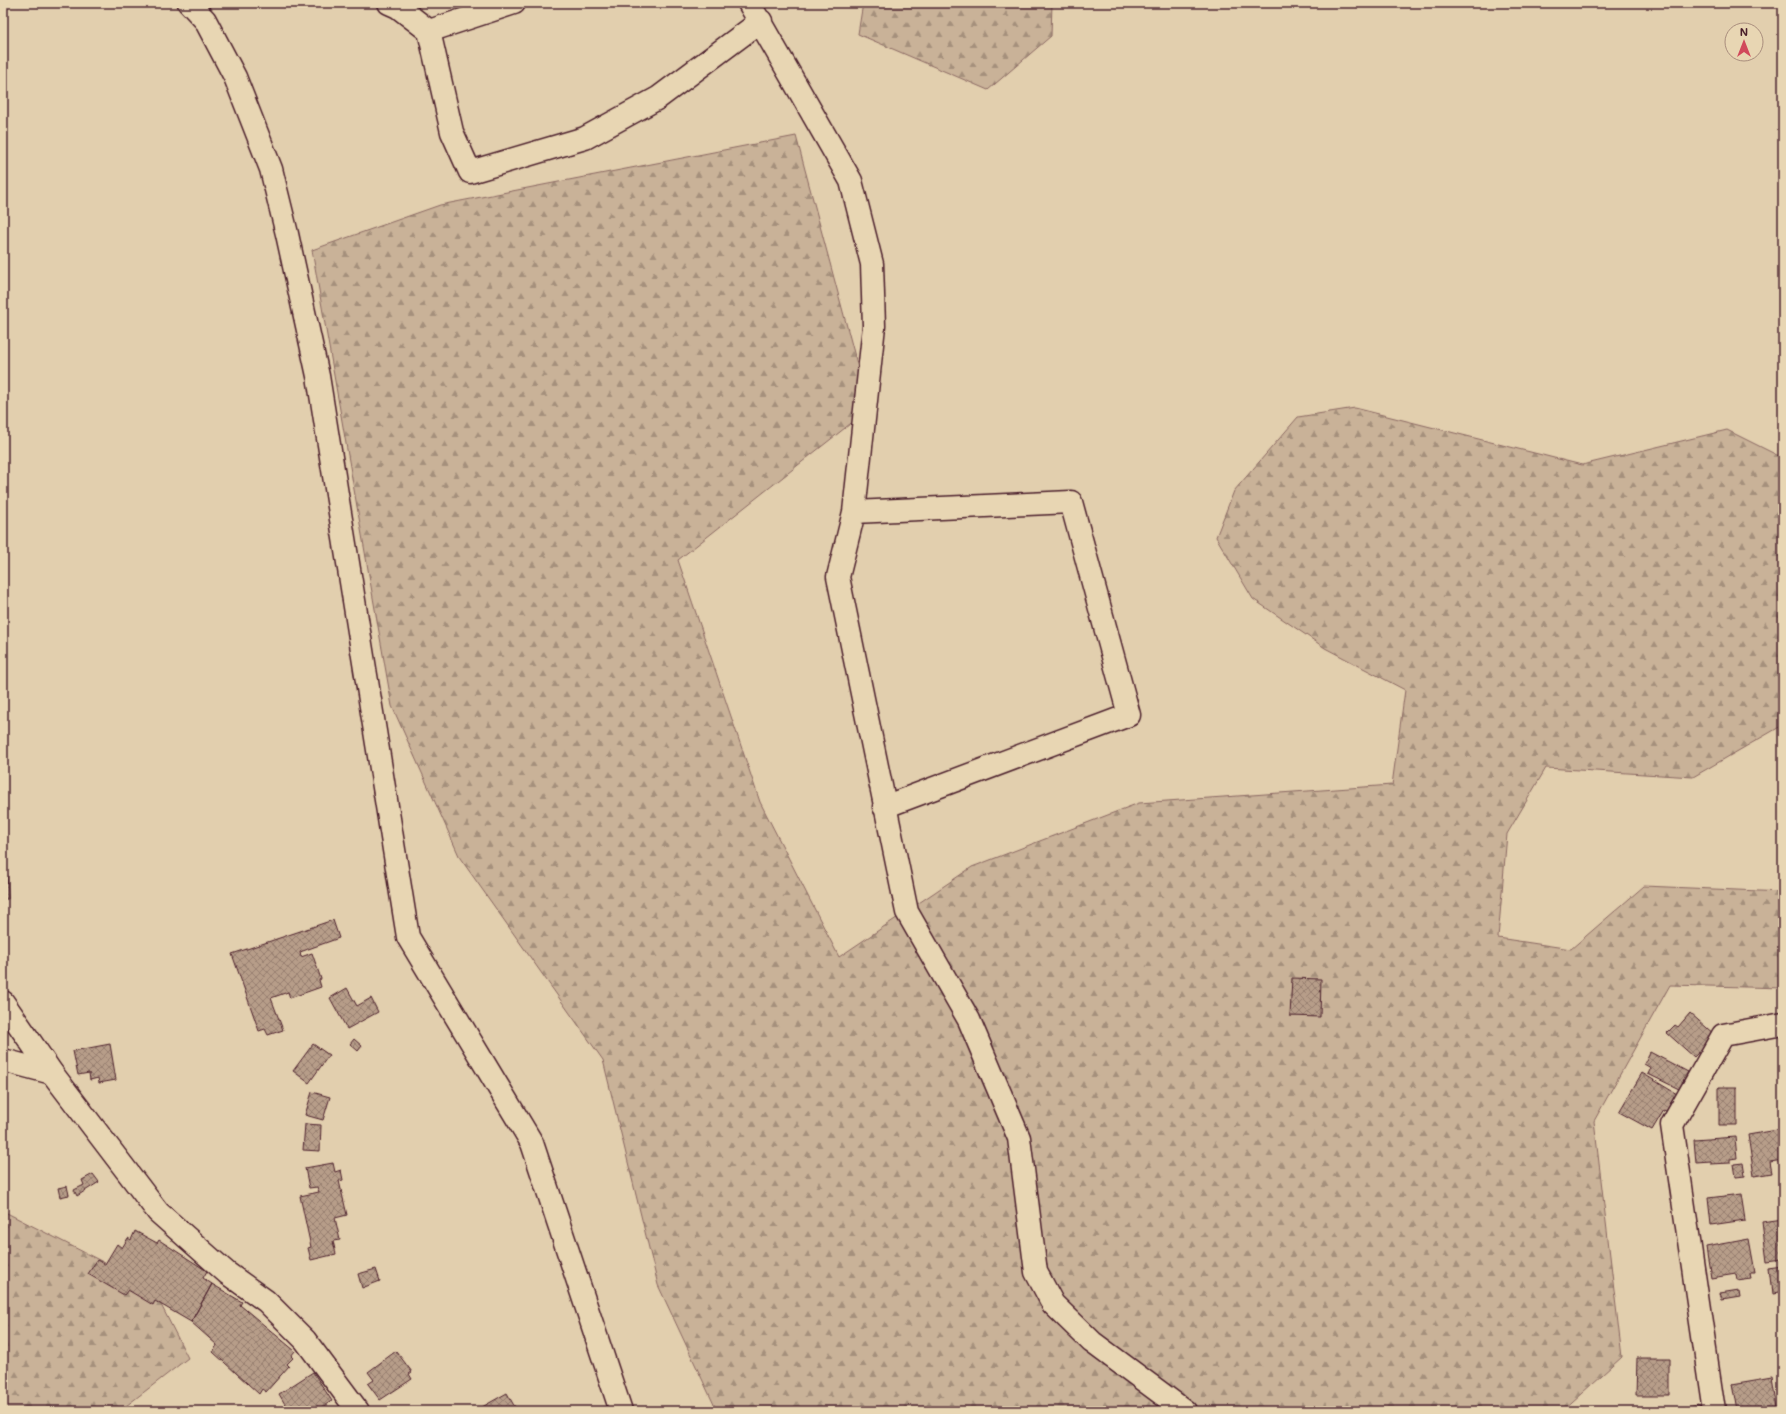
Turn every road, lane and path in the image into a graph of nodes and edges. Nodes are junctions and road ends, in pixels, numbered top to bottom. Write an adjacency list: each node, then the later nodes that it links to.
1 (189, 3): 14 (street)
2 (514, 3): 6 (street)
3 (749, 3): 5 (street)
4 (395, 4): 6 (street)
5 (761, 21): 6 (street); 7 (street)
6 (429, 31)
7 (854, 512): 8 (street); 8 (street)
8 (884, 807): 15 (street)
9 (3, 1002): 12 (street)
10 (1783, 1024): 16 (street)
11 (3, 1060): 12 (street)
12 (52, 1073): 13 (street)
13 (358, 1411)
14 (621, 1411)
15 (1185, 1411)
16 (1714, 1411)

